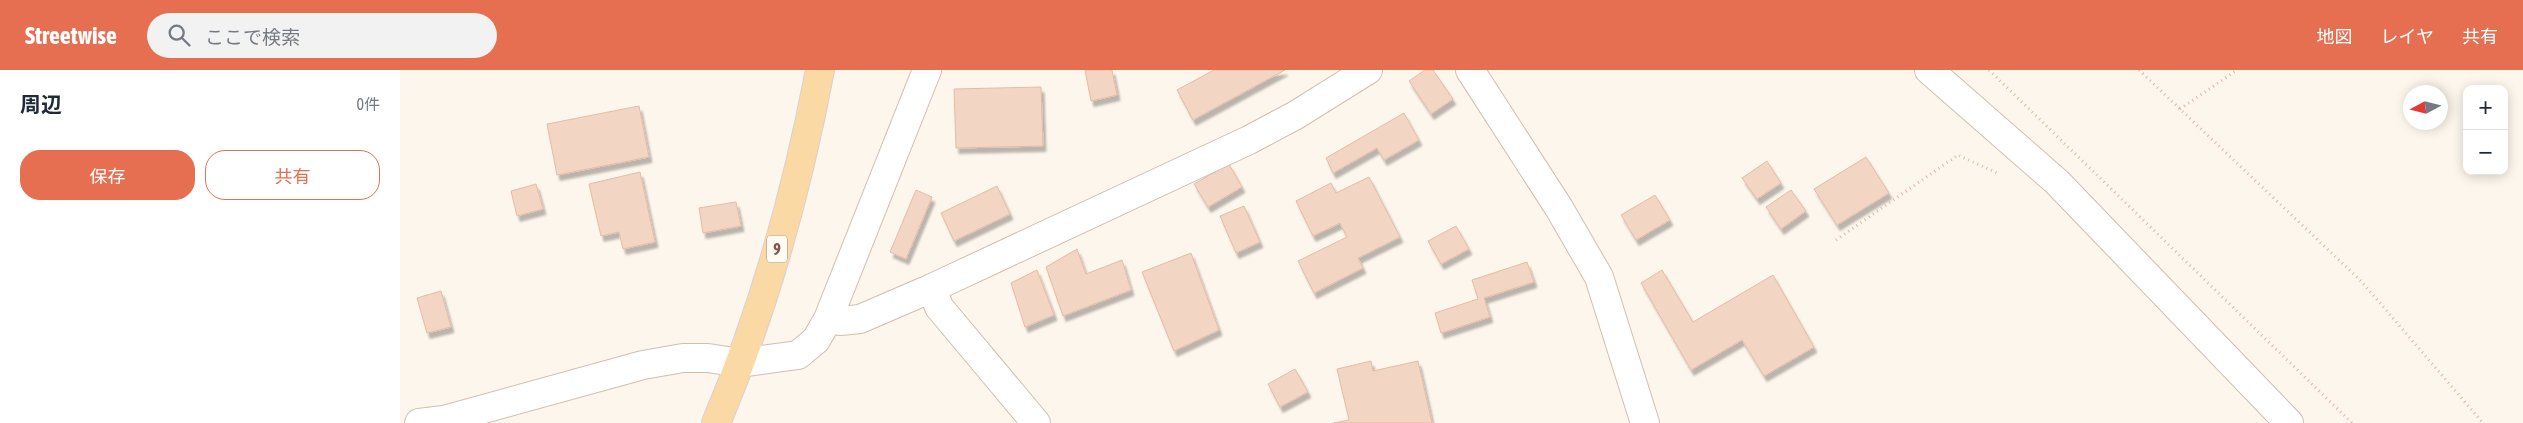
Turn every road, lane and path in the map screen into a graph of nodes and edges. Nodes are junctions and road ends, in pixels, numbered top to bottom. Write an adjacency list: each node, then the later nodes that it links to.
1 (820, 70): 14 (main road, 9)
2 (927, 70): 13 (street)
3 (1368, 70): 12 (street)
4 (1470, 70): 18 (street)
5 (1930, 70): 19 (street)
6 (1989, 70): 20 (path)
7 (2140, 70): 9 (path)
8 (2237, 70): 9 (path)
9 (2180, 109): 21 (path)
10 (2002, 175): 11 (path)
11 (1836, 240)
12 (932, 288): 13 (street); 17 (street)
13 (828, 319): 14 (street)
14 (740, 363): 15 (street); 16 (main road, 9)
15 (419, 423)
16 (716, 423)
17 (1036, 423)
18 (1645, 423)
19 (2289, 423)
20 (2352, 423)
21 (2483, 423)

